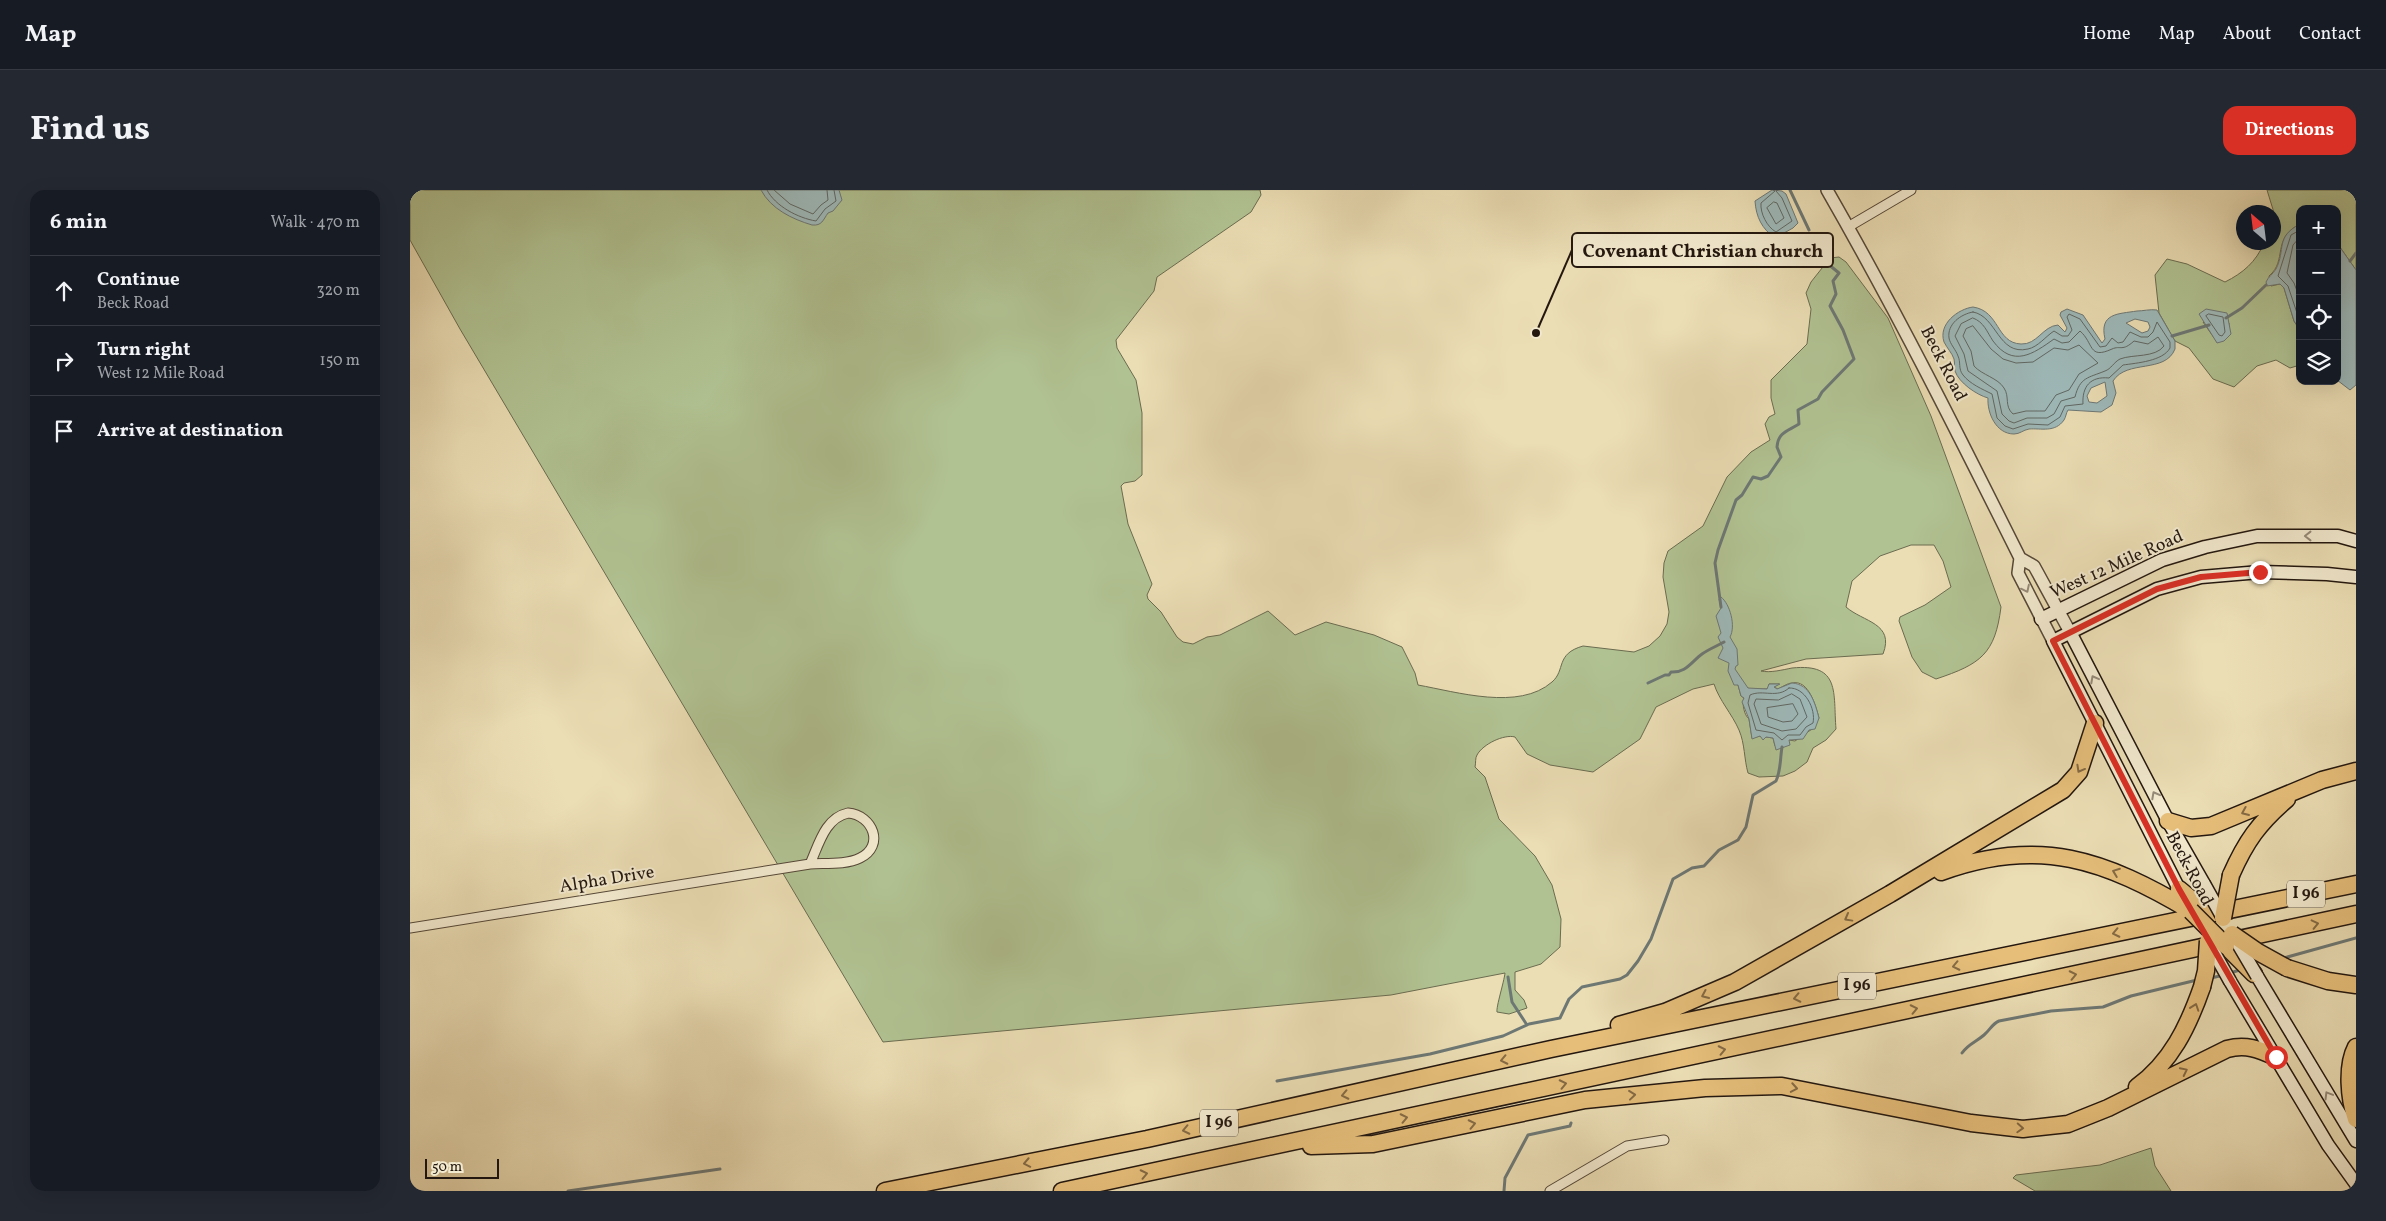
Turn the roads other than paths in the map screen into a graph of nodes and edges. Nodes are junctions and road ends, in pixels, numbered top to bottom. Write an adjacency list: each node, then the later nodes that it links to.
1 (1827, 190): 3 (street, Beck Road)
2 (1911, 190): 3 (street)
3 (1848, 226): 5 (street, Beck Road)
4 (2356, 540): 7 (main road, West 12 Mile Road, one-way to 7)
5 (2020, 558): 7 (street, Beck Road); 8 (street, Beck Road, one-way to 8)
6 (2356, 577): 9 (main road)
7 (2058, 610): 8 (main road, West 12 Mile Road); 9 (street, Beck Road)
8 (2041, 619): 10 (street, Beck Road)
9 (2070, 632): 10 (main road); 14 (main road, Beck Road, one-way to 9)
10 (2053, 641): 11 (main road, Beck Road)
11 (2095, 723): 18 (main road, Beck Road); 19 (highway, one-way to 19)
12 (2356, 771): 13 (highway)
13 (2322, 780): 14 (highway, one-way to 14); 23 (highway, bridge)
14 (2168, 820): 16 (main road, Beck Road)
15 (810, 864): 15 (street, Alpha Drive); 22 (street, Alpha Drive)
16 (2204, 884): 21 (highway); 23 (main road, Beck Road, bridge)
17 (2356, 884): 28 (highway, I 96, one-way to 28)
18 (2179, 889): 21 (highway)
19 (1890, 894): 21 (highway, one-way to 19); 28 (highway, one-way to 28)
20 (2356, 914): 34 (highway, I 96, one-way to 20)
21 (2203, 923): 23 (highway, bridge); 25 (main road, bridge); 30 (highway, one-way to 21, bridge)
22 (410, 928)
23 (2227, 931): 24 (highway, bridge); 25 (highway, bridge); 26 (highway, bridge)
24 (2257, 976): 33 (main road, one-way to 24)
25 (2230, 981): 29 (main road)
26 (2356, 985)
27 (2356, 1047): 31 (highway)
28 (1551, 1049): 36 (highway, I 96, one-way to 36)
29 (2276, 1057): 30 (highway, one-way to 29); 35 (main road)
30 (2108, 1108): 34 (highway, one-way to 30)
31 (2356, 1118)
32 (1664, 1140): 38 (street)
33 (2356, 1141)
34 (1271, 1147): 37 (highway, I 96, one-way to 34)
35 (2356, 1184)
36 (885, 1191)
37 (1062, 1191)
38 (1550, 1191)

